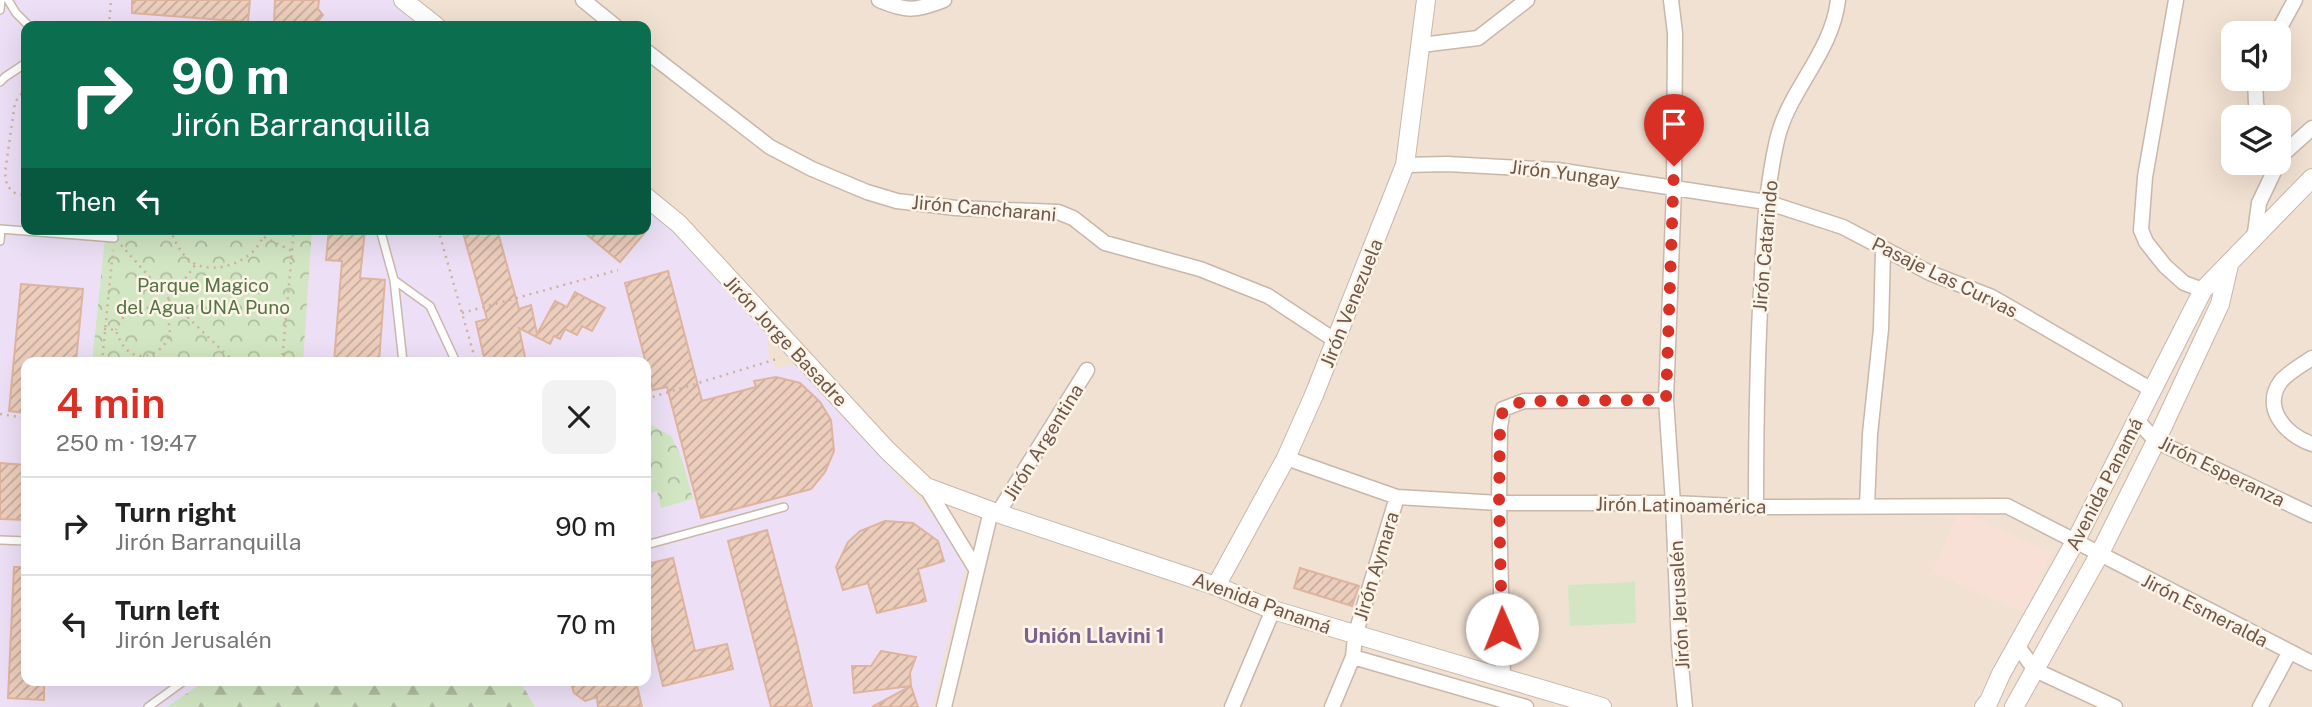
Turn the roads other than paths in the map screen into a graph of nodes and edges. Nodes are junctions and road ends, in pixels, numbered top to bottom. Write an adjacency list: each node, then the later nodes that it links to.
1 (1, 0): 14 (lane)
2 (8, 0): 15 (lane)
3 (403, 0): 16 (street)
4 (583, 0): 17 (street)
5 (879, 0): 6 (street)
6 (944, 0)
7 (1426, 0): 19 (street, Jirón Venezuela)
8 (1527, 0): 19 (street)
9 (1672, 0): 10 (street); 28 (street, Jirón Jerusalén)
10 (1685, 0)
11 (1838, 0): 30 (street, Jirón Catarindo)
12 (2176, 0): 41 (street)
13 (2295, 0): 18 (street)
14 (0, 10)
15 (24, 21)
16 (430, 21)
17 (609, 21)
18 (2284, 21)
19 (1421, 45): 25 (street, Jirón Venezuela)
20 (651, 55): 42 (street, Jirón Cancharani)
21 (21, 67): 22 (lane)
22 (0, 82)
23 (2312, 128): 24 (street)
24 (2291, 146)
25 (1405, 166): 28 (street, Jirón Yungay); 42 (street, Jirón Venezuela)
26 (2271, 175): 36 (street)
27 (2312, 178): 36 (street, Avenida Panamá)
28 (1674, 188): 30 (street, Jirón Yungay); 48 (street, Jirón Jerusalén)
29 (651, 201): 53 (street, Jirón Jorge Basadre)
30 (1766, 202): 38 (street, Pasaje Las Curvas); 59 (street, Jirón Catarindo)
31 (0, 229): 32 (lane); 37 (lane)
32 (21, 230)
33 (86, 235): 35 (lane)
34 (382, 235): 40 (lane)
35 (114, 237)
36 (2254, 240): 39 (street, Avenida Panamá)
37 (0, 241)
38 (1883, 250): 47 (street, Pasaje Las Curvas); 57 (street)
39 (2229, 265): 41 (street, Avenida Panamá); 50 (street, Avenida Panamá)
40 (394, 280): 43 (lane); 44 (lane)
41 (2203, 290): 47 (street, Avenida Panamá)
42 (1336, 341): 52 (street, Jirón Venezuela)
43 (402, 357)
44 (454, 357)
45 (2312, 358): 51 (street)
46 (1087, 370): 60 (street, Jirón Argentina)
47 (2152, 390): 49 (street, Avenida Panamá)
48 (1666, 400): 55 (street); 56 (street, Jirón Jerusalén)
49 (2136, 419): 50 (street, Jirón Esperanza); 63 (street, Avenida Panamá)
50 (2156, 441): 61 (street, Jirón Esperanza); 66 (street, Avenida Panamá)
51 (2312, 444)
52 (1286, 458): 54 (street, Jirón Latinoamérica); 68 (street, Jirón Venezuela)
53 (926, 487): 60 (street, Avenida Panamá); 67 (street)
54 (1397, 497): 55 (street, Jirón Latinoamérica); 70 (street, Jirón Aymara)
55 (1499, 503): 56 (street, Jirón Latinoamérica); 76 (street)
56 (1673, 503): 59 (street, Jirón Latinoamérica); 84 (street, Jirón Jerusalén)
57 (1867, 506): 59 (street, Jirón Latinoamérica); 63 (street, Jirón Latinoamérica)
58 (784, 507): 65 (lane)
59 (1756, 507)
60 (995, 512): 67 (street); 68 (street, Avenida Panamá)
61 (2312, 515)
62 (0, 540): 64 (lane)
63 (2076, 540): 66 (street, Jirón Esmeralda); 71 (street, Avenida Panamá)
64 (21, 541)
65 (651, 544)
66 (2099, 555): 72 (street, Jirón Esmeralda); 75 (street, Avenida Panamá)
67 (976, 569): 79 (street)
68 (1216, 586): 69 (street, Avenida Panamá)
69 (1273, 610): 70 (street, Avenida Panamá); 80 (street)
70 (1354, 636): 73 (street, Jirón Aymara); 76 (street, Avenida Panamá)
71 (2017, 645): 75 (street); 85 (street, Avenida Panamá)
72 (2288, 653): 74 (street, Jirón Esmeralda); 88 (street)
73 (1353, 657): 81 (street); 82 (street)
74 (2312, 663)
75 (2035, 670): 86 (street, Avenida Panamá); 87 (street)
76 (1503, 680): 83 (street, Avenida Panamá)
77 (177, 686): 78 (lane)
78 (148, 707)
79 (944, 707)
80 (1233, 707)
81 (1332, 707)
82 (1526, 707)
83 (1602, 707)
84 (1685, 707)
85 (1984, 707)
86 (2014, 707)
87 (2115, 707)
88 (2260, 707)

